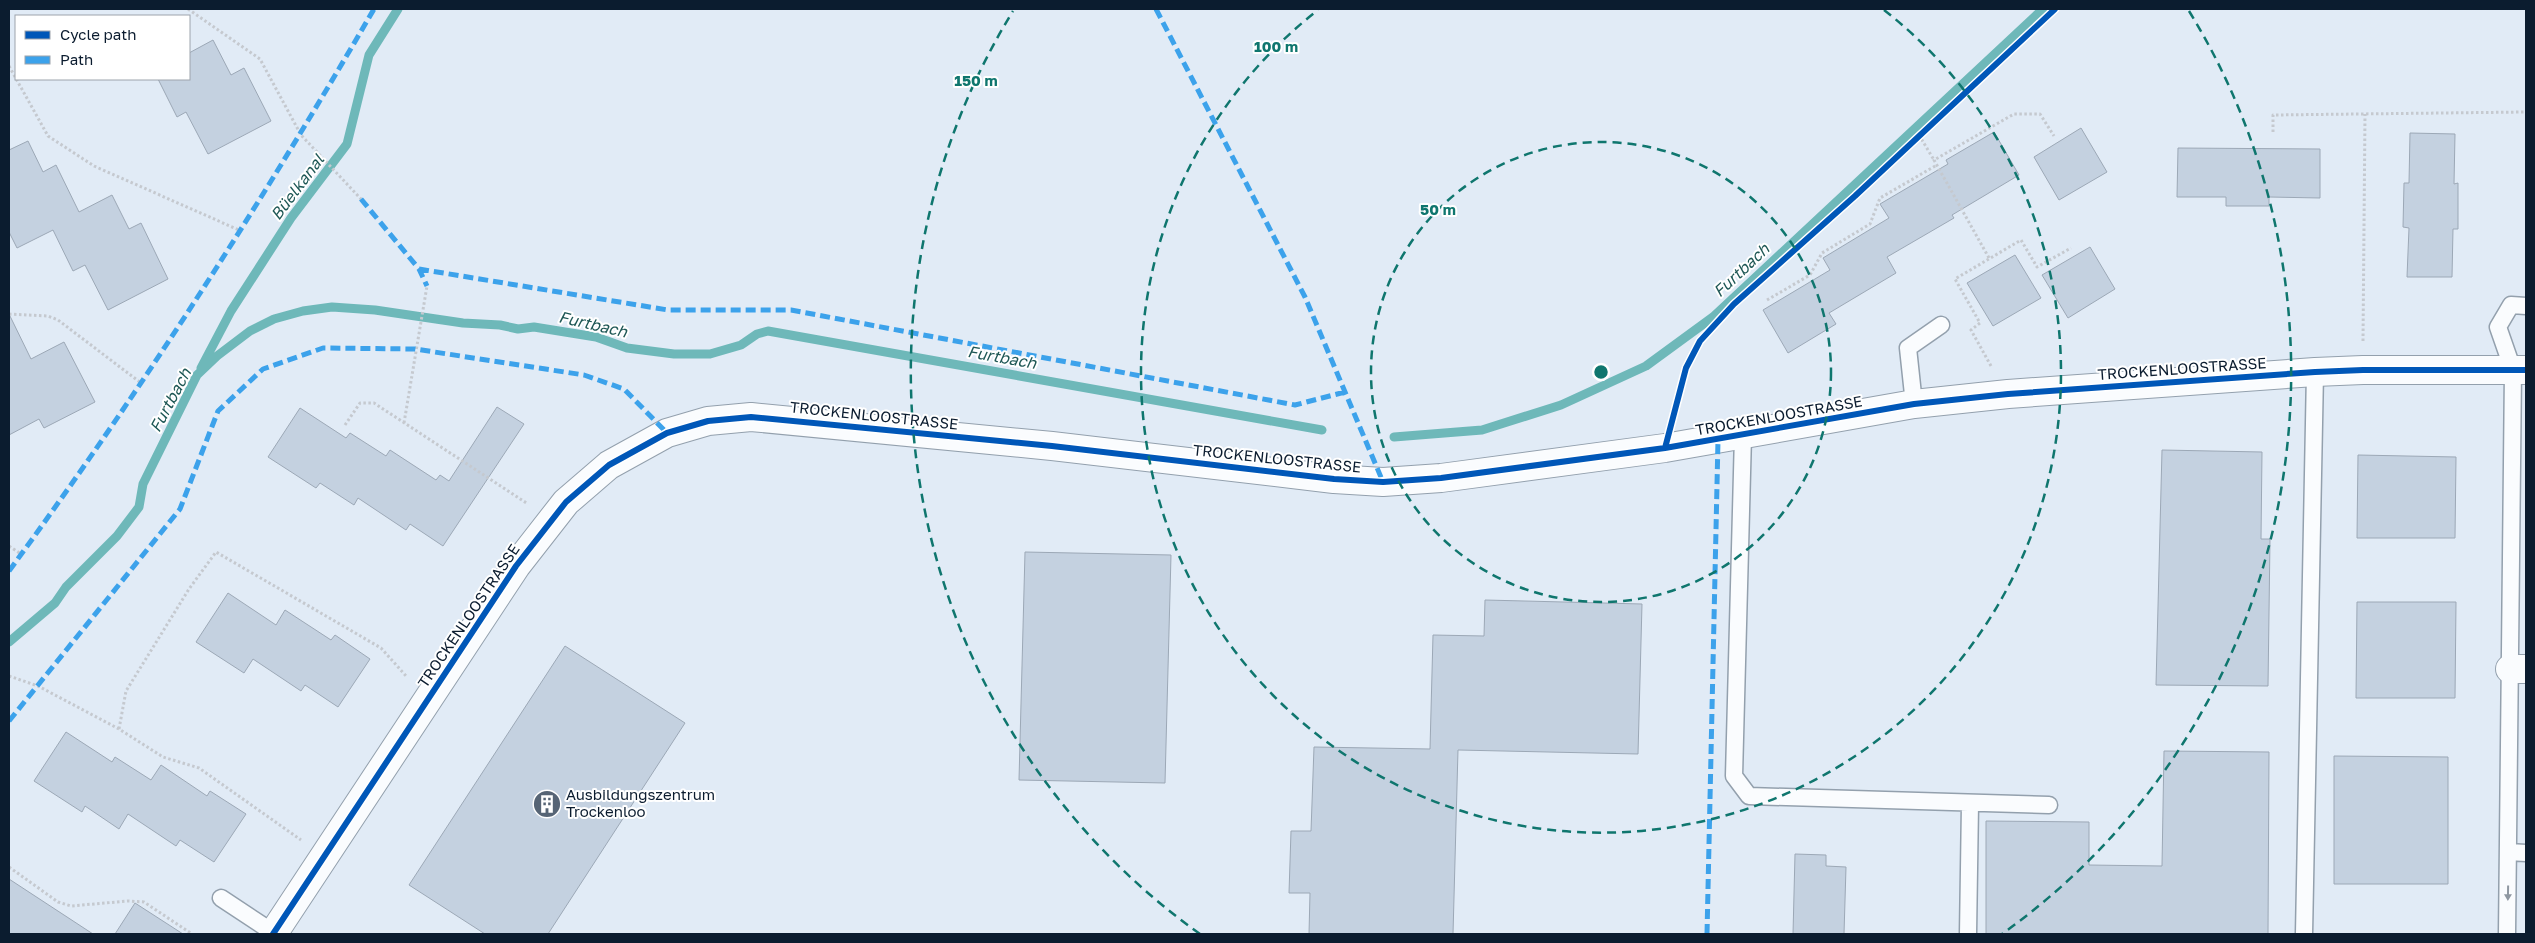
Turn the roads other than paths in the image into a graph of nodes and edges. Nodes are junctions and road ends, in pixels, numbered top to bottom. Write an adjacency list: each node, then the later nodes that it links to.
1 (2526, 306): 3 (lane)
2 (1941, 325): 5 (lane)
3 (2519, 370): 4 (street, TROCKENLOOSTRASSE); 7 (lane)
4 (2315, 372): 5 (street, TROCKENLOOSTRASSE); 15 (lane)
5 (1914, 404): 6 (street, TROCKENLOOSTRASSE)
6 (1743, 435): 8 (lane); 13 (street, TROCKENLOOSTRASSE)
7 (2518, 669): 10 (lane)
8 (1970, 804): 9 (lane); 14 (lane)
9 (2049, 805)
10 (2508, 852): 11 (lane); 16 (lane, one-way to 16)
11 (2526, 853)
12 (221, 898): 13 (lane)
13 (274, 934)
14 (1968, 934)
15 (2304, 934)
16 (2507, 934)

